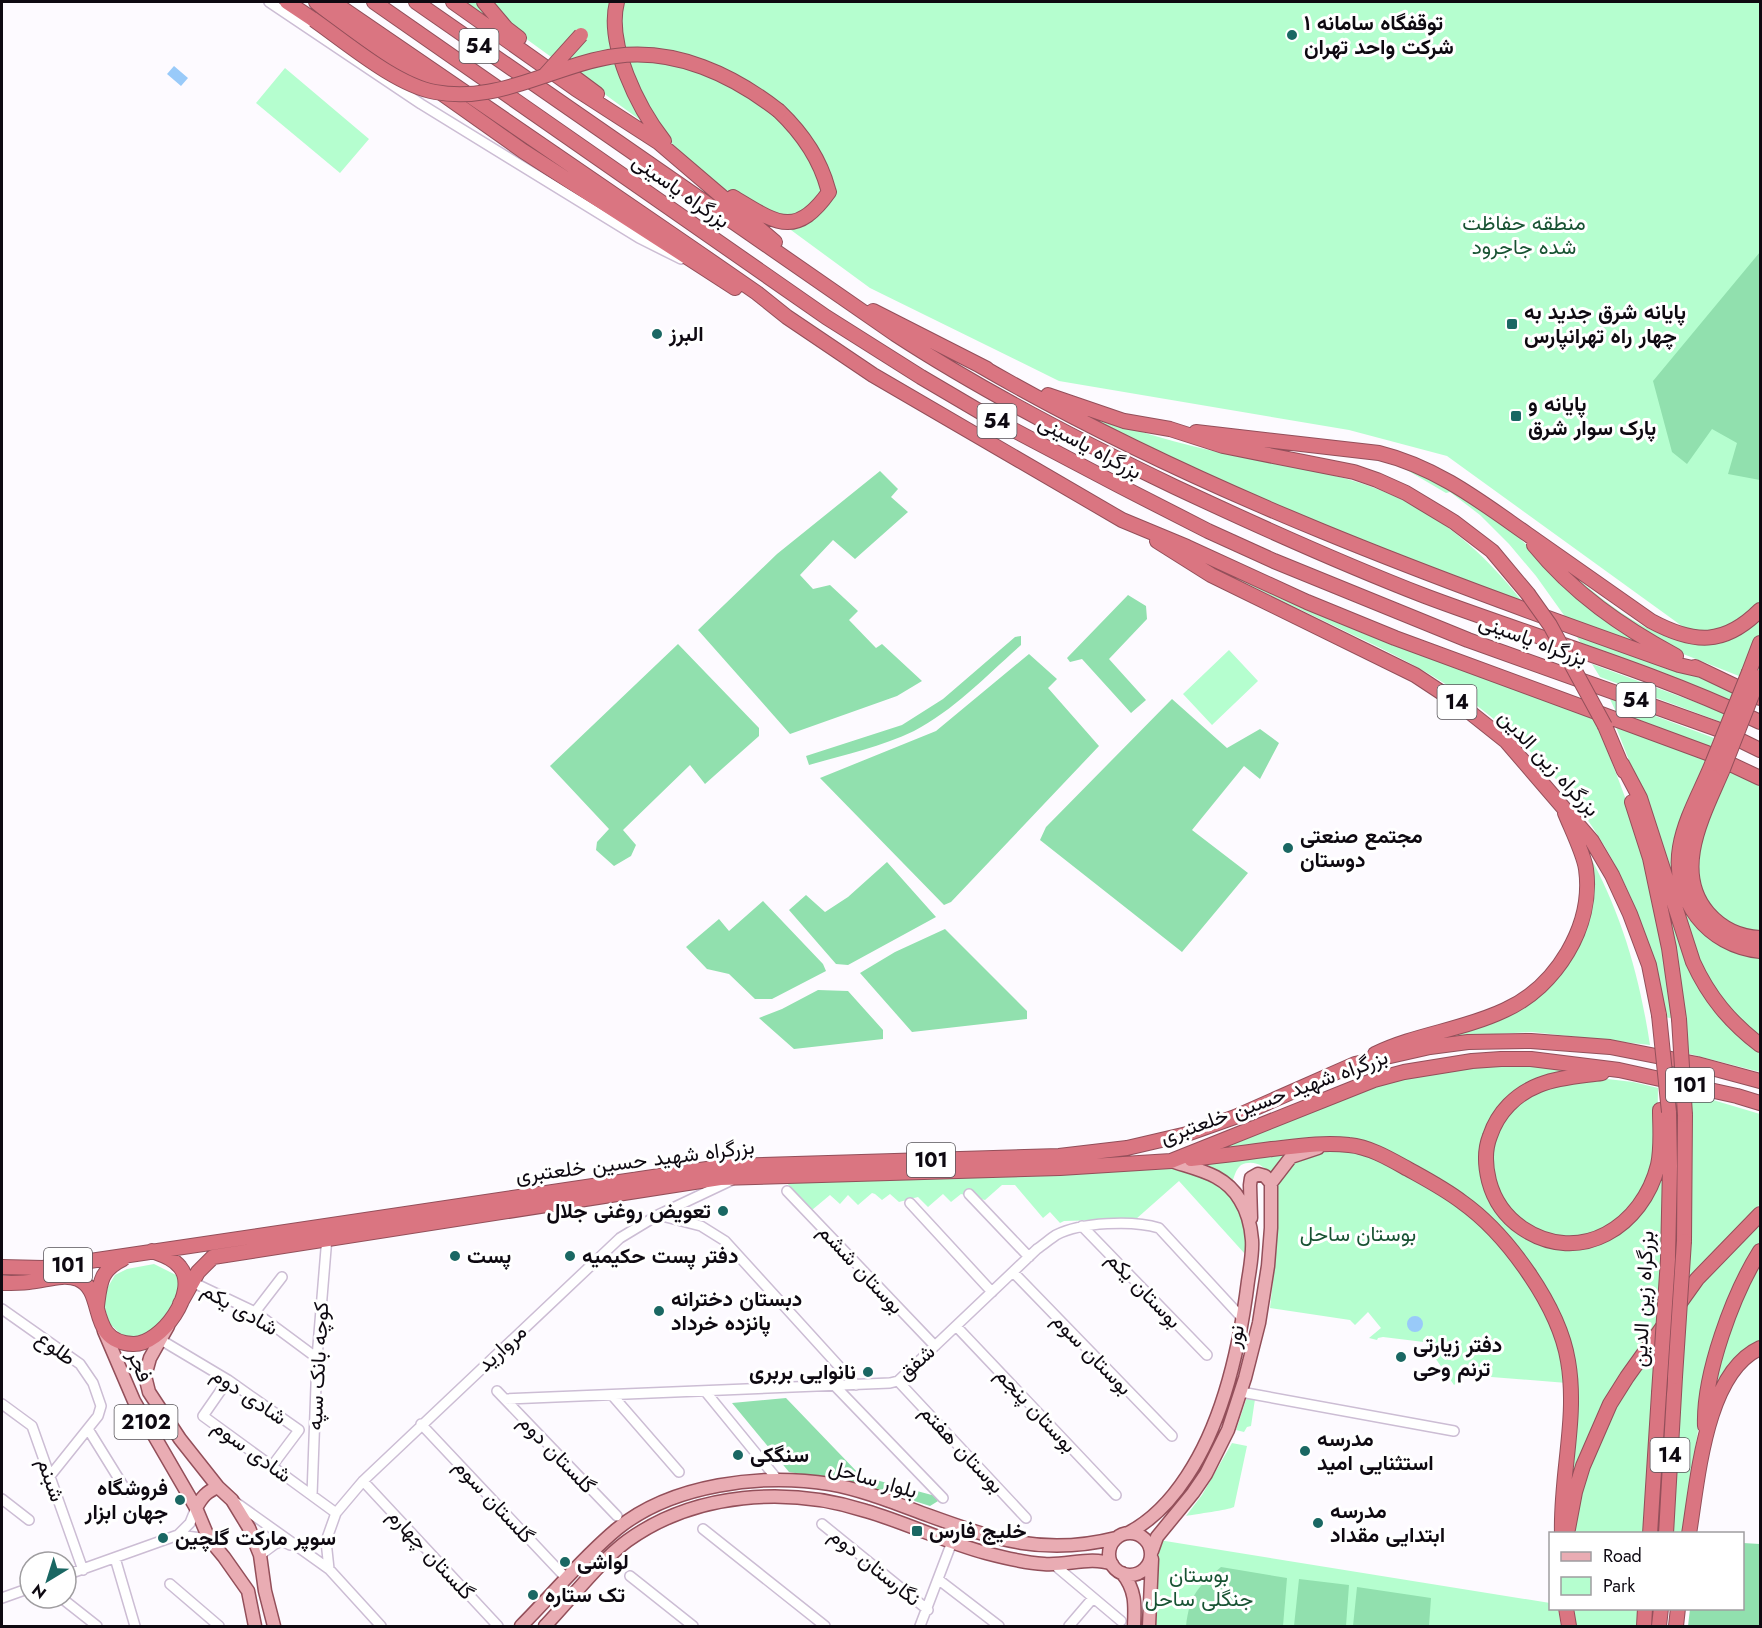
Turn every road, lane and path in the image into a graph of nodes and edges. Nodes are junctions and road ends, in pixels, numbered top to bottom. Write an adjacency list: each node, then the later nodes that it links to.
1 (269, 2): 15 (street)
2 (287, 2): 11 (highway, bridge)
3 (316, 2): 15 (highway)
4 (333, 2): 18 (highway)
5 (374, 2): 29 (highway, بزرگراه یاسینی / 54)
6 (416, 2): 16 (highway, بزرگراه یاسینی / 54)
7 (453, 2): 12 (highway)
8 (484, 2): 12 (highway)
9 (617, 2): 13 (highway)
10 (581, 35): 11 (highway, bridge)
11 (543, 76): 14 (highway, bridge)
12 (650, 136): 13 (highway)
13 (677, 157): 14 (highway)
14 (703, 180): 16 (highway)
15 (706, 270): 18 (highway)
16 (827, 287): 17 (highway, بزرگراه یاسینی / 54)
17 (843, 297): 19 (highway, 14); 28 (highway, بزرگراه یاسینی / 54)
18 (787, 317): 21 (highway)
19 (979, 365): 20 (highway, 14); 25 (highway)
20 (1170, 429): 22 (highway); 30 (highway, بزرگراه زین الدین / 14, bridge)
21 (1122, 520): 32 (highway); 33 (highway, بزرگراه زین الدین / 14)
22 (1524, 531): 23 (highway); 25 (highway)
23 (1761, 610)
24 (1761, 643): 26 (highway)
25 (1701, 670): 27 (highway)
26 (1756, 674): 31 (highway, bridge)
27 (1761, 698)
28 (1761, 722)
29 (1761, 750)
30 (1622, 764): 36 (highway); 116 (highway, بزرگراه زین الدین / 14, bridge)
31 (1718, 766): 34 (highway); 35 (highway)
32 (1761, 778)
33 (1561, 803): 37 (highway); 41 (highway, بزرگراه زین الدین / 14, bridge)
34 (1761, 938)
35 (1761, 951)
36 (1761, 1045)
37 (1355, 1064): 39 (highway, بزرگراه شهید حسین خلعتبری / 101); 54 (highway, بزرگراه شهید حسین خلعتبری / 101)
38 (1619, 1070): 40 (highway, بزرگراه شهید حسین خلعتبری / 101); 41 (highway); 43 (highway, بزرگراه شهید حسین خلعتبری / 101)
39 (1761, 1081)
40 (1761, 1103)
41 (1665, 1111): 115 (highway, بزرگراه زین الدین / 14, bridge)
42 (1334, 1144): 43 (highway); 45 (main road); 113 (highway)
43 (1171, 1161): 44 (highway, بزرگراه شهید حسین خلعتبری / 101); 53 (main road, نور)
44 (736, 1178): 50 (street, مروارید); 52 (highway, بزرگراه شهید حسین خلعتبری / 101)
45 (1271, 1183): 53 (main road); 70 (main road, نور)
46 (787, 1191): 74 (street, بوستان ششم)
47 (969, 1194): 57 (street)
48 (910, 1203): 63 (street)
49 (1761, 1214): 114 (highway)
50 (658, 1215): 80 (street); 88 (street, مروارید)
51 (1082, 1226): 57 (street, شفق); 68 (street, شفق); 76 (street, بوستان یکم)
52 (327, 1238): 61 (highway, بزرگراه شهید حسین خلعتبری / 101); 77 (street, کوچه بانک سپه)
53 (1252, 1239): 68 (main road, نور)
54 (151, 1251): 56 (highway, بزرگراه شهید حسین خلعتبری / 101); 64 (highway)
55 (1761, 1251): 91 (highway)
56 (133, 1254): 58 (highway, بزرگراه شهید حسین خلعتبری / 101); 65 (highway)
57 (1029, 1257): 59 (street, شفق)
58 (2, 1267)
59 (1013, 1272): 63 (street, شفق); 92 (street, بوستان سوم)
60 (282, 1277): 67 (street)
61 (192, 1282): 64 (highway, بزرگراه شهید حسین خلعتبری / 101); 67 (street, شادی یکم)
62 (2, 1283): 65 (highway, 101)
63 (992, 1292): 71 (street, شفق)
64 (180, 1304): 69 (highway, 101)
65 (96, 1307): 72 (highway, 101)
66 (2, 1309): 89 (street, طلوع)
67 (255, 1312): 77 (street, شادی یکم)
68 (1243, 1319): 70 (main road); 118 (main road, نور)
69 (170, 1322): 72 (highway, 101); 73 (main road, فجر / 2102)
70 (1259, 1323): 84 (main road, نور)
71 (956, 1326): 74 (street, شفق); 102 (street, بوستان پنجم)
72 (104, 1331): 106 (main road, فجر / 2102)
73 (161, 1340): 78 (street, شادی دوم); 98 (main road, فجر / 2102)
74 (935, 1346): 79 (street, شفق)
75 (1761, 1348): 91 (highway)
76 (1207, 1355)
77 (317, 1358): 100 (street, کوچه بانک سپه)
78 (228, 1380): 93 (street, شادی سوم); 93 (street, شادی دوم)
79 (898, 1381): 80 (street, شفق); 109 (street, بوستان هفتم)
80 (856, 1385): 81 (street, شفق)
81 (835, 1386): 83 (street, شفق); 103 (street)
82 (497, 1391): 86 (street, گلستان دوم)
83 (705, 1391): 85 (street, شفق); 96 (street)
84 (1241, 1392): 90 (street); 124 (main road, نور)
85 (612, 1395): 86 (street, شفق); 94 (street)
86 (505, 1399): 108 (street, گلستان دوم)
87 (2, 1404): 95 (street, شبنم)
88 (421, 1424): 97 (street, مروارید); 134 (street, گلستان سوم)
89 (88, 1429): 95 (street, طلوع); 99 (street)
90 (1454, 1431)
91 (1705, 1434): 117 (highway)
92 (1172, 1437)
93 (272, 1466): 100 (street, شادی سوم)
94 (679, 1472)
95 (50, 1476): 130 (street, شبنم)
96 (777, 1479): 101 (main road); 120 (main road, بلوار ساحل); 134 (main road, بلوار ساحل)
97 (363, 1481): 107 (street, مروارید); 153 (street, گلستان چهارم)
98 (218, 1487): 105 (main road, 2102); 106 (main road)
99 (127, 1492)
100 (312, 1495): 107 (street, شادی سوم)
101 (791, 1496): 122 (main road, بلوار ساحل); 155 (main road, بلوار ساحل)
102 (1116, 1496)
103 (943, 1498)
104 (2, 1499): 110 (street)
105 (232, 1500): 123 (street); 125 (main road, 2102)
106 (196, 1508): 119 (street); 121 (main road, 2102)
107 (336, 1513): 129 (street, مروارید)
108 (617, 1516)
109 (1026, 1518)
110 (29, 1520)
111 (822, 1524): 141 (street, نگارستان دوم)
112 (703, 1529): 157 (street)
113 (1564, 1532)
114 (1564, 1532)
115 (1650, 1532)
116 (1665, 1532)
117 (1689, 1532)
118 (1128, 1533): 120 (main road); 124 (main road)
119 (178, 1536): 121 (street); 126 (street)
120 (1116, 1538): 127 (main road)
121 (209, 1539): 150 (main road, 2102)
122 (952, 1542): 127 (main road, بلوار ساحل); 135 (street)
123 (300, 1550): 125 (street); 129 (street)
124 (1152, 1554): 132 (main road); 162 (main road)
125 (260, 1555): 151 (main road, 2102)
126 (115, 1557): 130 (street); 148 (street)
127 (1112, 1564): 132 (main road)
128 (1058, 1568): 139 (street)
129 (329, 1569): 152 (street)
130 (82, 1570): 131 (street)
131 (78, 1571)
132 (1122, 1574): 161 (main road)
133 (630, 1576): 156 (street)
134 (566, 1578): 154 (main road, بلوار ساحل)
135 (939, 1580): 141 (street); 159 (street)
136 (170, 1584): 149 (street)
137 (18, 1592): 138 (street)
138 (2, 1598)
139 (1093, 1598): 146 (street); 160 (street)
140 (77, 1610): 147 (street)
141 (928, 1610): 158 (street)
142 (1566, 1610): 163 (highway)
143 (1645, 1610): 164 (highway)
144 (1661, 1610): 165 (highway)
145 (1678, 1610): 166 (highway)
146 (1121, 1621)
147 (97, 1626)
148 (135, 1626)
149 (219, 1626)
150 (255, 1626)
151 (274, 1626)
152 (381, 1626)
153 (498, 1626)
154 (521, 1626)
155 (545, 1626)
156 (693, 1626)
157 (825, 1626)
158 (920, 1626)
159 (999, 1626)
160 (1069, 1626)
161 (1134, 1626)
162 (1149, 1626)
163 (1569, 1626)
164 (1644, 1626)
165 (1659, 1626)
166 (1676, 1626)

